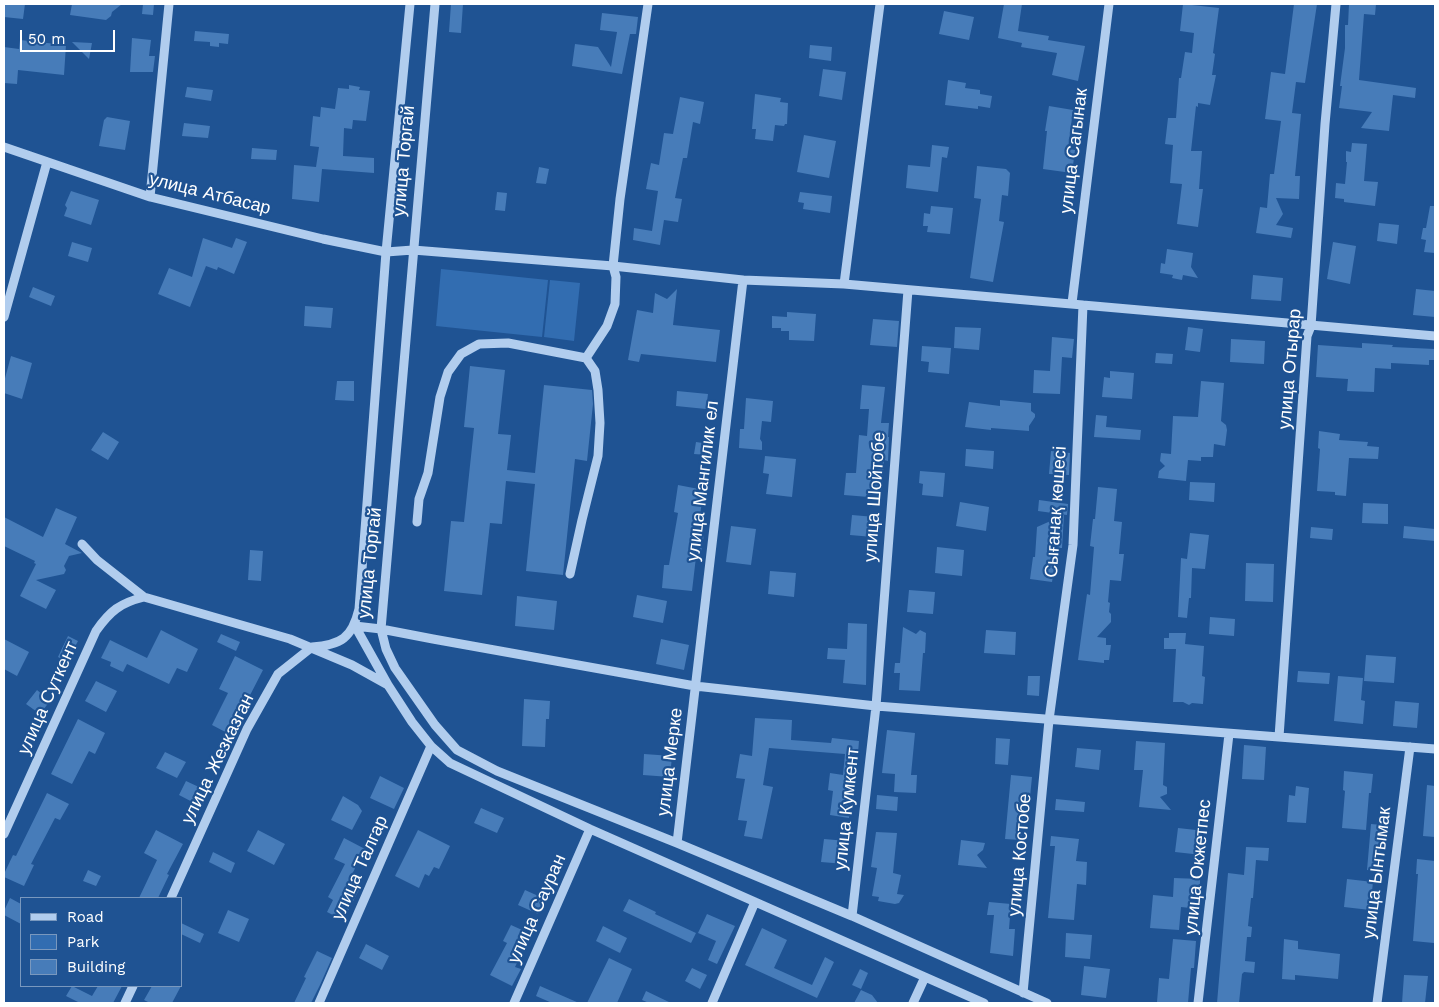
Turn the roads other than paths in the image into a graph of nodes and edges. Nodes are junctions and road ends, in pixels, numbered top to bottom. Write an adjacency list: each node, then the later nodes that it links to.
1 (169, 4): 10 (street)
2 (410, 4): 12 (street, улица Торгай)
3 (435, 4): 11 (street, улица Торгай)
4 (648, 4): 13 (street)
5 (880, 4): 15 (street)
6 (1109, 4): 17 (street, улица Сагынак)
7 (1336, 4): 20 (street, улица Отырар)
8 (4, 147): 9 (street, улица Атбасар)
9 (47, 162): 10 (street, улица Атбасар); 19 (street)
10 (150, 197): 12 (street, улица Атбасар)
11 (413, 250): 12 (street, улица Атбасар); 13 (street, улица Атбасар); 28 (street, улица Торгай)
12 (386, 252): 27 (street, улица Торгай)
13 (613, 266): 14 (street, улица Атбасар); 22 (street)
14 (743, 280): 15 (street, улица Атбасар); 31 (street, улица Мангилик ел)
15 (844, 284): 16 (street, улица Атбасар)
16 (908, 290): 17 (street, улица Атбасар); 32 (street, улица Шойтобе)
17 (1072, 303): 18 (street, улица Атбасар)
18 (1083, 305): 20 (street, улица Атбасар); 33 (street, Сығанақ көшесі)
19 (4, 316)
20 (1311, 326): 21 (street, улица Атбасар); 35 (street, улица Отырар)
21 (1435, 336)
22 (586, 358): 23 (street); 25 (street)
23 (417, 522)
24 (82, 544): 26 (street)
25 (570, 574)
26 (144, 597): 29 (street); 40 (street, улица Суткент)
27 (355, 626): 28 (street, улица Торгай); 29 (street); 30 (street)
28 (381, 629): 31 (street); 41 (street)
29 (312, 647): 30 (street); 42 (street, улица Жезказган)
30 (388, 685): 36 (street)
31 (695, 686): 32 (street); 41 (street, улица Мерке)
32 (876, 706): 33 (street); 44 (street, улица Кумкент)
33 (1049, 720): 34 (street); 47 (street, улица Костобе)
34 (1229, 734): 35 (street); 55 (street, улица Окжетпес)
35 (1279, 737): 37 (street)
36 (431, 746): 39 (street); 49 (street, улица Талгар)
37 (1410, 747): 38 (street); 56 (street, улица Ынтымак)
38 (1435, 749)
39 (590, 829): 43 (street); 50 (street, улица Сауран)
40 (4, 834)
41 (676, 843): 44 (street)
42 (171, 897)
43 (756, 902): 45 (street); 51 (street)
44 (852, 916): 47 (street)
45 (925, 977): 52 (street); 53 (street)
46 (133, 987): 48 (street)
47 (1023, 992): 54 (street)
48 (125, 1003)
49 (319, 1003)
50 (514, 1003)
51 (712, 1003)
52 (913, 1003)
53 (984, 1003)
54 (1046, 1003)
55 (1198, 1003)
56 (1377, 1003)

